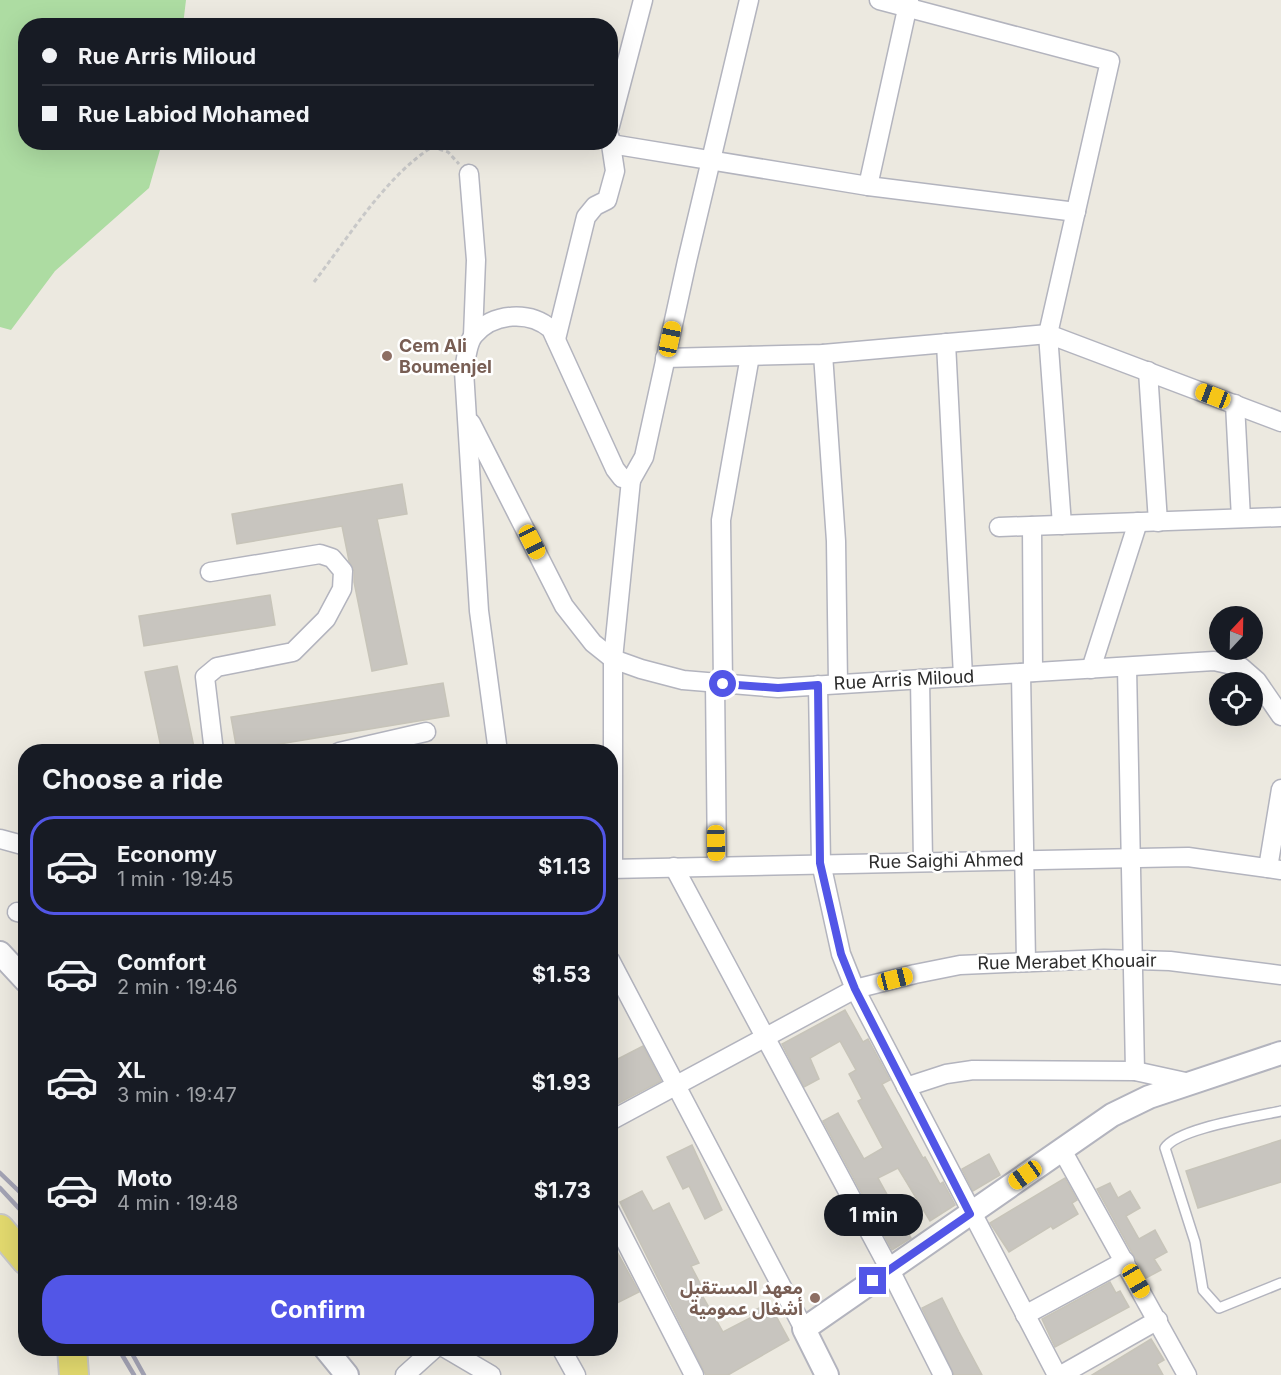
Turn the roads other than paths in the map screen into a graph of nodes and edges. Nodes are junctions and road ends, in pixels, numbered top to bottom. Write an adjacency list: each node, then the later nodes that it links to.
1 (643, 0): 5 (street)
2 (749, 0): 8 (street)
3 (879, 0): 4 (street)
4 (908, 4): 10 (street); 11 (street)
5 (618, 95)
6 (618, 142): 8 (street)
7 (612, 150): 14 (street)
8 (711, 161): 10 (street); 18 (street)
9 (469, 174): 13 (street)
10 (868, 186): 11 (street)
11 (1076, 212): 12 (street)
12 (1048, 334): 15 (street); 19 (street); 28 (street)
13 (473, 336): 14 (street); 21 (street)
14 (556, 339): 23 (street)
15 (946, 343): 16 (street); 36 (street)
16 (823, 354): 17 (street); 39 (street)
17 (750, 356): 18 (street); 38 (street)
18 (665, 358): 23 (street)
19 (1148, 372): 20 (street); 27 (street)
20 (1234, 404): 22 (street); 25 (street)
21 (467, 416): 32 (street, Rue Arris Miloud); 45 (street)
22 (1281, 422)
23 (632, 480): 32 (street)
24 (1281, 517): 25 (street)
25 (1241, 518): 27 (street)
26 (1138, 522): 27 (street); 28 (street); 34 (street)
27 (1158, 522)
28 (1062, 525): 29 (street)
29 (1032, 526): 30 (street); 35 (street)
30 (999, 527)
31 (210, 572): 43 (street)
32 (613, 659): 38 (street, Rue Arris Miloud); 46 (street)
33 (1126, 667): 34 (street, Rue Arris Miloud); 41 (street, Rue Arris Miloud); 50 (street)
34 (1091, 669): 35 (street, Rue Arris Miloud)
35 (1027, 673): 36 (street, Rue Arris Miloud); 51 (street)
36 (963, 676): 37 (street, Rue Arris Miloud)
37 (920, 679): 39 (street, Rue Arris Miloud); 52 (street)
38 (719, 683): 40 (street, Rue Arris Miloud); 54 (street)
39 (838, 684): 40 (street, Rue Arris Miloud)
40 (818, 685): 53 (street)
41 (1281, 716)
42 (426, 732): 44 (street)
43 (213, 744)
44 (374, 744)
45 (497, 744)
46 (613, 744)
47 (1281, 789): 57 (street)
48 (0, 839): 49 (street)
49 (18, 844)
50 (1131, 858): 51 (street, Rue Saighi Ahmed); 57 (street, Rue Saighi Ahmed); 59 (street)
51 (1026, 859): 52 (street, Rue Saighi Ahmed); 60 (street)
52 (923, 861): 53 (street, Rue Saighi Ahmed)
53 (820, 863): 54 (street, Rue Saighi Ahmed); 64 (street)
54 (717, 866): 55 (street, Rue Saighi Ahmed)
55 (674, 867): 56 (street, Rue Saighi Ahmed); 65 (street)
56 (618, 868)
57 (1274, 869)
58 (0, 953): 61 (street)
59 (1134, 960): 60 (street, Rue Merabet Khouair); 63 (street, Rue Merabet Khouair); 67 (street)
60 (1026, 962): 64 (street, Rue Merabet Khouair)
61 (18, 972)
62 (618, 975): 69 (street)
63 (1281, 975)
64 (855, 989): 65 (street, Rue Merabet Khouair); 70 (street)
65 (766, 1038): 69 (street, Rue Merabet Khouair); 79 (street)
66 (1281, 1053): 68 (street)
67 (1135, 1071): 68 (street); 70 (street)
68 (1190, 1083): 73 (street)
69 (676, 1085): 72 (street, Rue Merabet Khouair); 83 (street)
70 (906, 1087): 74 (street)
71 (1281, 1111): 80 (lane)
72 (618, 1117)
73 (1062, 1150): 74 (street); 78 (street)
74 (970, 1214): 79 (street); 81 (street)
75 (618, 1227): 94 (street)
76 (0, 1229): 77 (main road)
77 (18, 1250)
78 (1125, 1262): 81 (street); 82 (street)
79 (890, 1270): 83 (street); 96 (street)
80 (1281, 1283)
81 (1025, 1315): 97 (street)
82 (1158, 1320): 97 (street); 98 (street)
83 (804, 1329): 95 (street)
84 (73, 1356): 89 (main road)
85 (332, 1356): 90 (street)
86 (426, 1356): 91 (street)
87 (459, 1356): 92 (street)
88 (565, 1356): 93 (street)
89 (74, 1375)
90 (347, 1375)
91 (405, 1375)
92 (491, 1375)
93 (576, 1375)
94 (694, 1375)
95 (827, 1375)
96 (943, 1375)
97 (1059, 1375)
98 (1187, 1375)

